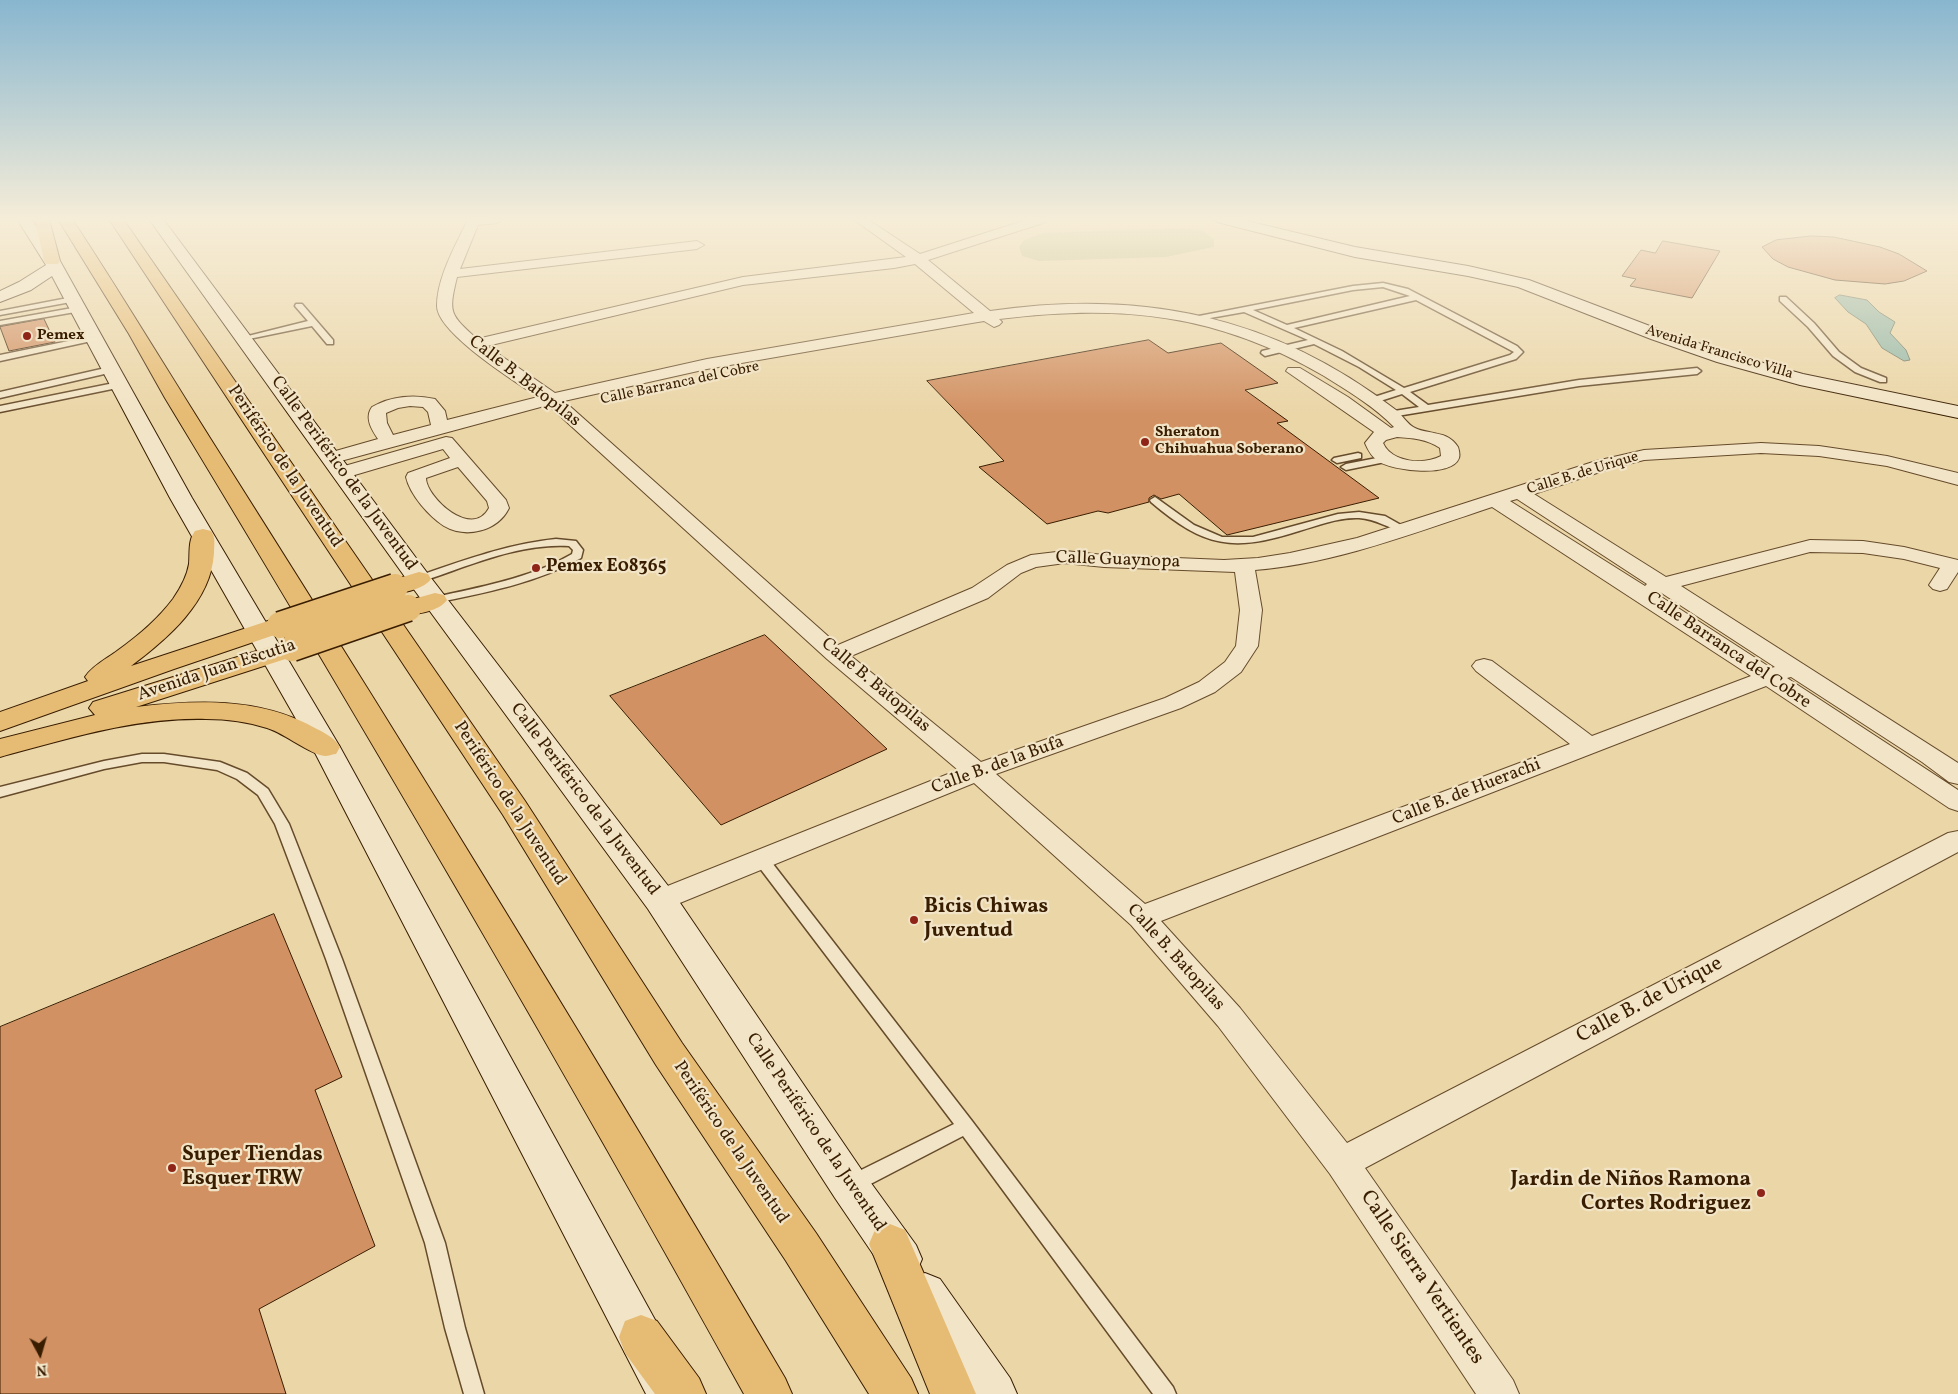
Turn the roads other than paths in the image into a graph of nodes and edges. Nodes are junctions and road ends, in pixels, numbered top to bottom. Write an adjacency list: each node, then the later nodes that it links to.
1 (27, 284): 12 (main road)
2 (64, 284): 15 (main road)
3 (106, 284): 94 (main road)
4 (158, 284): 95 (main road, Periférico de la Juventud)
5 (195, 284): 28 (main road, Calle Periférico de la Juventud)
6 (450, 284): 31 (street, Calle B. Batopilas)
7 (730, 284): 31 (street)
8 (948, 284): 23 (street)
9 (1526, 284): 45 (main road, Avenida Francisco Villa)
10 (1570, 284): 11 (main road)
11 (1576, 286)
12 (0, 297)
13 (1417, 297): 19 (lane); 26 (lane); 38 (lane)
14 (1783, 299): 37 (lane)
15 (73, 300): 17 (lane); 21 (lane); 24 (lane); 27 (main road)
16 (1619, 303): 37 (main road, Avenida Francisco Villa)
17 (0, 306)
18 (298, 306): 25 (lane)
19 (1244, 309): 22 (lane); 26 (lane)
20 (1113, 311): 22 (street); 23 (street, Calle Barranca del Cobre); 33 (street)
21 (0, 313)
22 (1199, 318): 32 (street)
23 (991, 320): 42 (street, Calle Barranca del Cobre)
24 (0, 323)
25 (312, 323): 28 (lane); 30 (lane)
26 (1287, 328): 29 (lane)
27 (93, 338): 34 (lane); 36 (main road)
28 (244, 338): 54 (main road, Calle Periférico de la Juventud)
29 (1315, 340): 32 (lane); 38 (lane)
30 (330, 342)
31 (474, 344): 42 (street, Calle B. Batopilas)
32 (1285, 347): 33 (lane); 41 (street)
33 (1265, 353): 48 (street)
34 (0, 358)
35 (1698, 371): 44 (lane)
36 (115, 378): 39 (lane); 43 (lane); 61 (main road)
37 (1883, 380): 40 (main road, Avenida Francisco Villa)
38 (1405, 392): 41 (lane); 44 (lane)
39 (0, 395)
40 (1958, 395)
41 (1371, 401): 46 (street)
42 (558, 405): 49 (street, Calle Barranca del Cobre); 69 (street, Calle B. Batopilas)
43 (0, 409)
44 (1428, 409): 46 (lane)
45 (1958, 412)
46 (1391, 414): 47 (street)
47 (1408, 432): 48 (street); 51 (street)
48 (1387, 433): 51 (street)
49 (443, 435): 50 (street, Calle Barranca del Cobre); 50 (street); 52 (street); 54 (street, Calle Barranca del Cobre)
50 (388, 442): 54 (street, Calle Barranca del Cobre)
51 (1382, 455): 53 (lane); 55 (lane)
52 (461, 460)
53 (1337, 460)
54 (336, 466): 67 (main road, Calle Periférico de la Juventud)
55 (1346, 467)
56 (1958, 479): 57 (street, Calle B. de Urique)
57 (1520, 493): 59 (street, Calle B. de Urique); 64 (street, Calle Barranca del Cobre)
58 (1154, 500): 60 (lane)
59 (1496, 501): 60 (street, Calle B. de Urique); 66 (street, Calle Barranca del Cobre)
60 (1403, 529): 62 (street, Calle B. de Urique)
61 (203, 536): 68 (main road); 73 (main road)
62 (1244, 565): 69 (street, Calle Guaynopa); 78 (street, Calle B. de la Bufa)
63 (1955, 566): 64 (street); 65 (street)
64 (1664, 585): 66 (street); 71 (street, Calle Barranca del Cobre)
65 (1940, 585)
66 (1640, 592): 72 (street, Calle Barranca del Cobre)
67 (414, 594): 67 (lane); 68 (main road, Avenida Juan Escutia, bridge); 84 (main road, Calle Periférico de la Juventud)
68 (275, 640): 73 (main road, Avenida Juan Escutia); 75 (main road, Avenida Juan Escutia); 77 (main road)
69 (835, 654): 78 (street, Calle B. Batopilas)
70 (1484, 666): 76 (street)
71 (1793, 668): 72 (street, Calle B. de Huerachi); 79 (street, Calle Barranca del Cobre)
72 (1768, 678): 76 (street, Calle B. de Huerachi); 81 (street, Calle Barranca del Cobre)
73 (48, 705): 74 (main road, Avenida Juan Escutia)
74 (0, 722)
75 (0, 746): 77 (main road)
76 (1589, 746): 85 (street, Calle B. de Huerachi)
77 (326, 747): 90 (main road)
78 (977, 772): 83 (street, Calle B. de la Bufa); 85 (street, Calle B. Batopilas)
79 (1958, 776)
80 (0, 792): 91 (lane)
81 (1958, 802)
82 (1958, 840): 87 (street, Calle B. de Urique)
83 (761, 859): 84 (street, Calle B. de la Bufa); 86 (lane)
84 (660, 900): 88 (main road, Calle Periférico de la Juventud)
85 (1141, 917): 87 (street, Calle B. Batopilas)
86 (966, 1126): 88 (lane); 98 (lane)
87 (1342, 1163): 99 (street, Calle Sierra Vertientes)
88 (849, 1186): 89 (main road, Calle Periférico de la Juventud)
89 (890, 1244): 96 (main road); 97 (main road, Calle Periférico de la Juventud)
90 (641, 1337): 92 (main road); 93 (main road)
91 (474, 1394)
92 (672, 1394)
93 (683, 1394)
94 (769, 1394)
95 (896, 1394)
96 (953, 1394)
97 (994, 1394)
98 (1166, 1394)
99 (1499, 1394)

